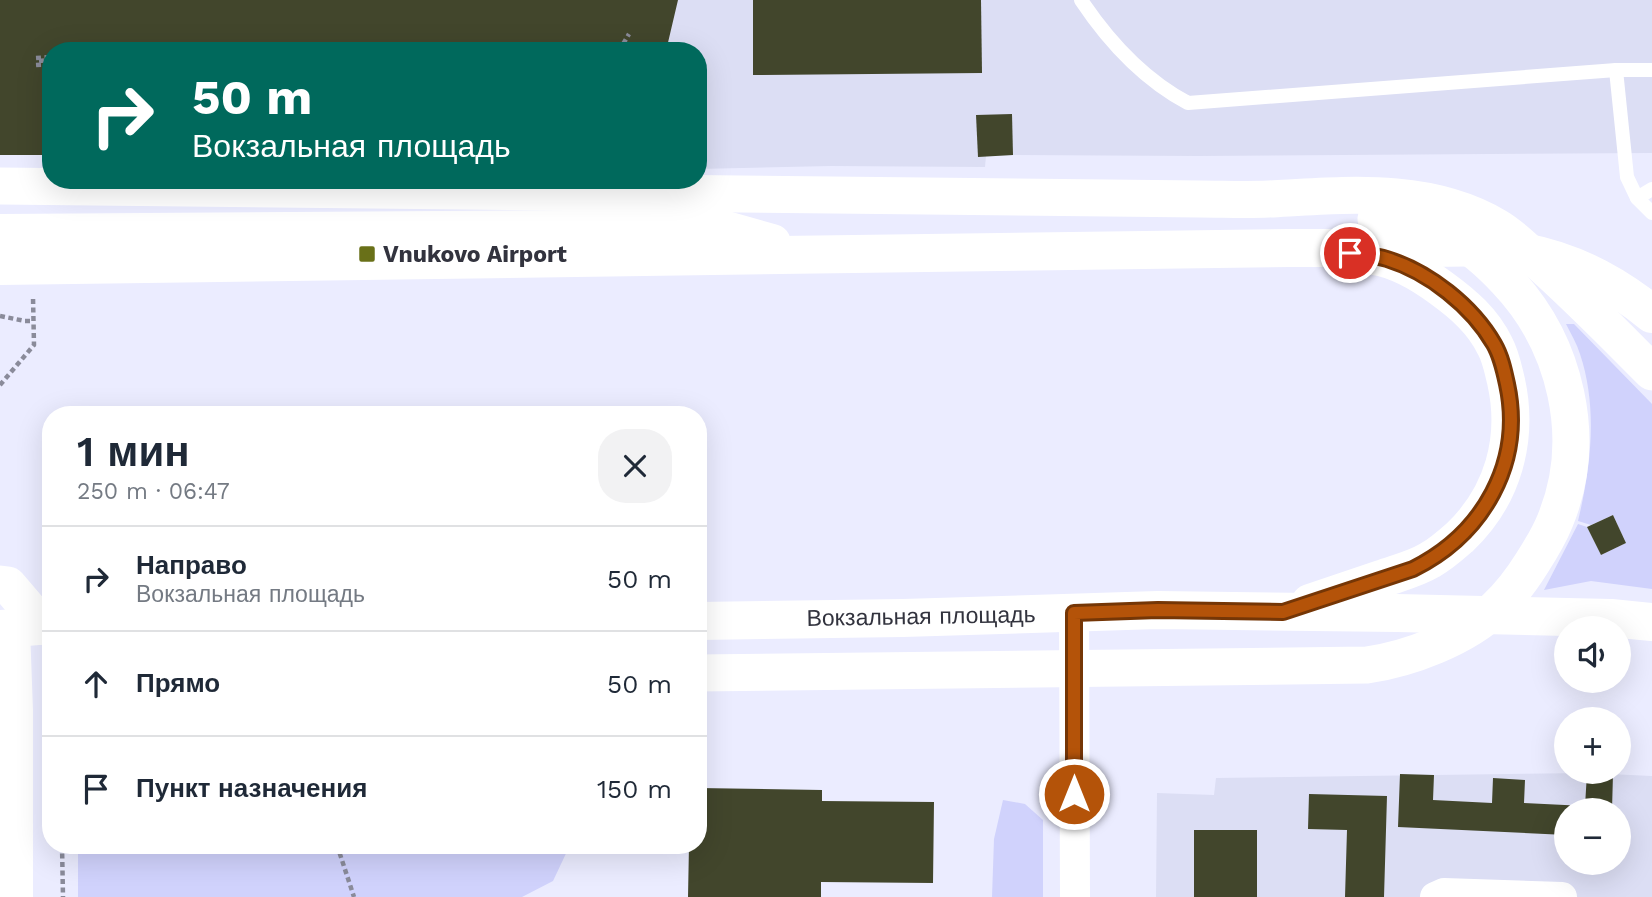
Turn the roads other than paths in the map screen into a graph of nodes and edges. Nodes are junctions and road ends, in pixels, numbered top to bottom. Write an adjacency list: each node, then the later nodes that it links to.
1 (1081, 0): 2 (lane)
2 (1616, 70): 3 (lane); 8 (lane)
3 (1652, 70)
4 (0, 186): 5 (street)
5 (42, 186)
6 (289, 189): 9 (street)
7 (1652, 189): 8 (lane)
8 (1637, 198): 10 (lane)
9 (1254, 199): 16 (street); 23 (street)
10 (1652, 213)
11 (0, 233): 13 (main road)
12 (1296, 248): 13 (main road); 15 (main road); 18 (main road)
13 (811, 254): 14 (main road)
14 (0, 266)
15 (1652, 314)
16 (1652, 372)
17 (0, 584): 22 (street)
18 (1283, 612): 19 (main road, Вокзальная площадь); 21 (main road, Вокзальная площадь)
19 (1074, 613): 20 (main road, Вокзальная площадь); 26 (street)
20 (707, 621)
21 (1652, 622)
22 (31, 629): 24 (main road)
23 (707, 673)
24 (7, 818): 25 (main road)
25 (14, 897)
26 (1075, 897)
27 (1435, 897): 28 (street)
28 (1562, 897)

